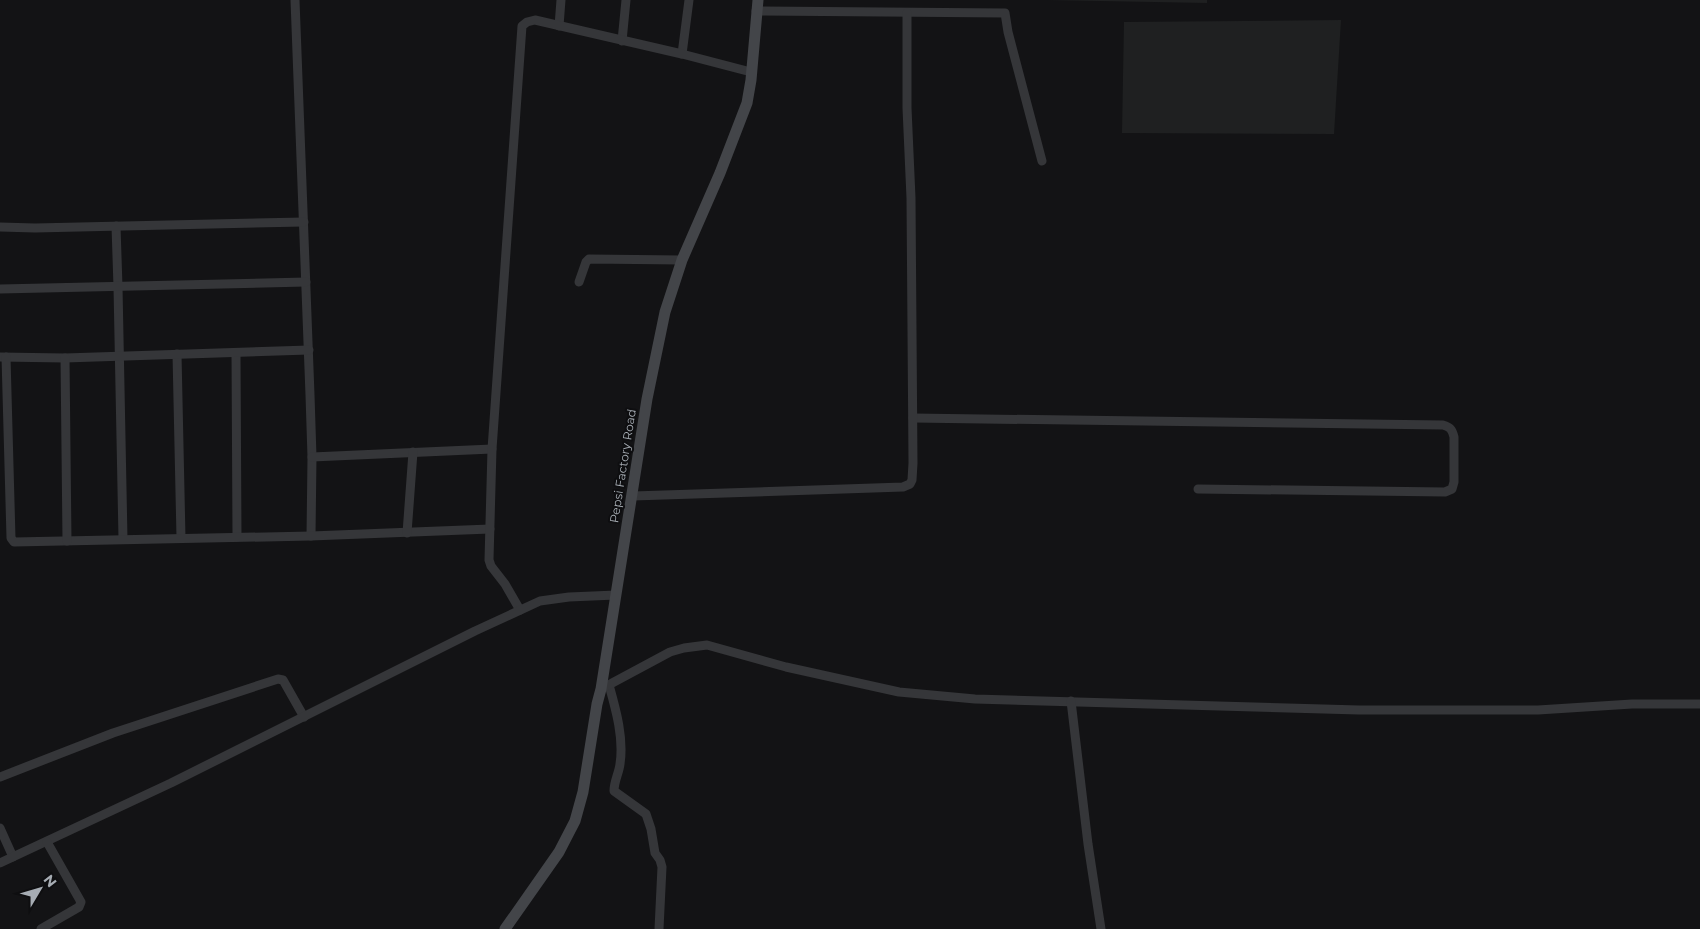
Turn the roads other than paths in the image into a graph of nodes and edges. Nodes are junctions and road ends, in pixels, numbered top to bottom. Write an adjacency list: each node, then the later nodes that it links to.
1 (295, 0): 12 (street)
2 (561, 0): 7 (street)
3 (626, 0): 8 (street)
4 (689, 0): 9 (street)
5 (757, 6): 6 (street); 10 (main road, Pepsi Factory Road)
6 (907, 13): 11 (street); 26 (street)
7 (559, 26): 8 (street); 27 (street)
8 (622, 41): 9 (street)
9 (682, 54): 10 (street)
10 (751, 72): 15 (main road, Pepsi Factory Road)
11 (1042, 161)
12 (304, 222): 13 (street); 16 (street)
13 (116, 226): 14 (street); 18 (street)
14 (0, 227)
15 (682, 260): 17 (street); 31 (main road, Pepsi Factory Road)
16 (306, 282): 18 (street); 20 (street)
17 (580, 282)
18 (118, 287): 19 (street); 23 (street)
19 (0, 289)
20 (309, 350): 21 (street); 29 (street)
21 (236, 353): 22 (street); 35 (street)
22 (177, 354): 23 (street); 36 (street)
23 (120, 356): 25 (street); 37 (street)
24 (3, 357): 25 (street); 38 (street)
25 (65, 358): 38 (street)
26 (913, 418): 30 (street); 31 (street)
27 (492, 449): 28 (street); 32 (street)
28 (414, 452): 29 (street); 33 (street)
29 (312, 456): 34 (street)
30 (1198, 489)
31 (632, 496): 39 (main road, Pepsi Factory Road)
32 (490, 530): 33 (street); 40 (street)
33 (407, 533): 34 (street)
34 (311, 536): 35 (street)
35 (237, 537): 36 (street)
36 (181, 538): 37 (street)
37 (123, 540): 38 (street)
38 (67, 541)
39 (616, 595): 40 (street); 41 (main road, Pepsi Factory Road)
40 (520, 610): 44 (street)
41 (605, 687): 42 (street); 51 (main road, Pepsi Factory Road); 52 (street)
42 (1071, 701): 43 (street); 53 (street)
43 (1700, 704)
44 (304, 717): 45 (street); 47 (street)
45 (0, 777)
46 (0, 828): 48 (street)
47 (47, 842): 48 (street); 50 (street)
48 (13, 857): 49 (street)
49 (0, 863)
50 (41, 929)
51 (505, 929)
52 (660, 929)
53 (1101, 929)

